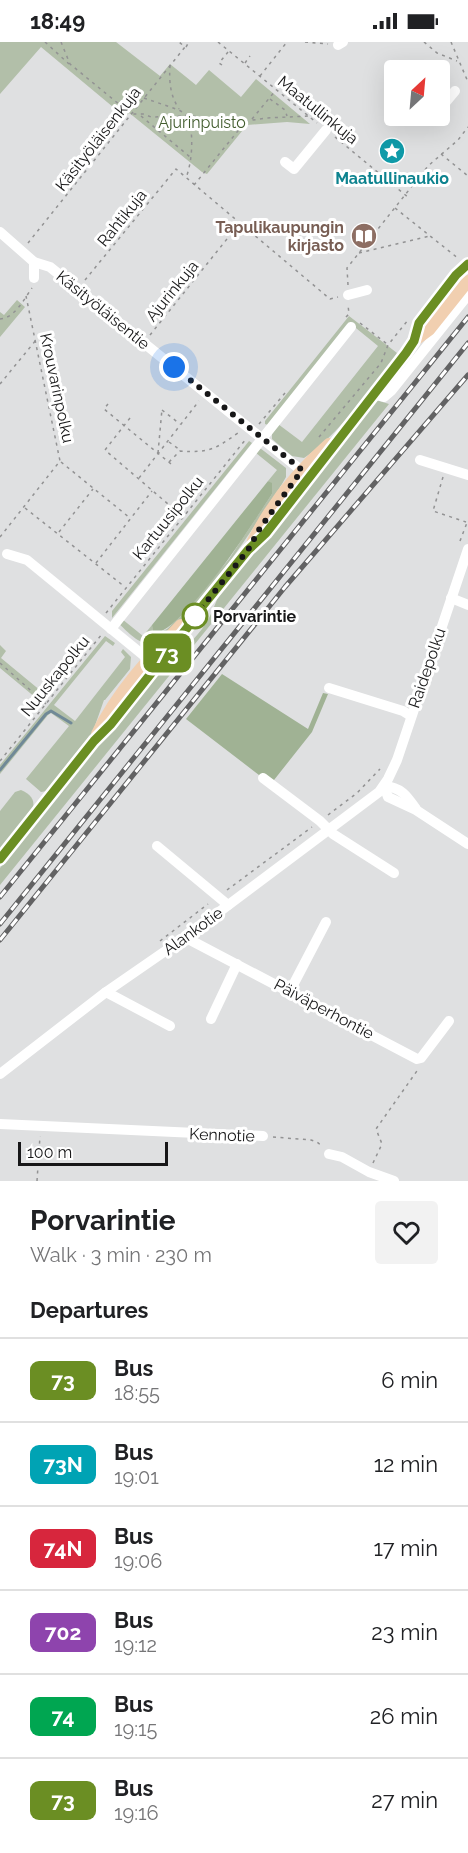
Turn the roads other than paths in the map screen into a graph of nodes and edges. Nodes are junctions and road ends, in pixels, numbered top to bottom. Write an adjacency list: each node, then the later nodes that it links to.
1 (455, 91): 2 (street)
2 (450, 97)
3 (326, 130): 4 (street)
4 (285, 162)
5 (0, 232): 6 (street, Käsityöläisentie)
6 (34, 262): 8 (street); 15 (street, Käsityöläisentie)
7 (465, 262): 13 (main road)
8 (33, 278)
9 (467, 286): 13 (main road); 14 (street)
10 (348, 289): 11 (street)
11 (367, 290)
12 (349, 324): 15 (street)
13 (414, 341): 14 (main road)
14 (374, 394): 17 (main road)
15 (262, 438): 17 (street, Käsityöläisentie); 23 (street)
16 (420, 460): 18 (street)
17 (306, 474): 24 (main road)
18 (468, 475)
19 (468, 549): 21 (street, Raidepolku)
20 (7, 554): 23 (street)
21 (451, 598): 22 (street); 26 (street, Raidepolku)
22 (468, 605)
23 (107, 630): 24 (street)
24 (153, 663): 32 (main road)
25 (329, 688): 26 (street)
26 (411, 716): 28 (street, Raidepolku)
27 (263, 778): 29 (street)
28 (384, 786): 29 (street, Alankotie); 30 (street)
29 (324, 825): 33 (street); 34 (street, Alankotie)
30 (468, 844)
31 (157, 846): 34 (street)
32 (0, 859)
33 (394, 873)
34 (228, 905): 36 (street, Alankotie)
35 (326, 922): 39 (street)
36 (187, 936): 37 (street, Päiväperhontie); 38 (street, Alankotie)
37 (237, 964): 39 (street, Päiväperhontie); 40 (street)
38 (106, 992): 42 (street); 43 (street, Alankotie)
39 (290, 992): 41 (street, Päiväperhontie)
40 (211, 1019)
41 (449, 1021)
42 (170, 1026)
43 (0, 1074)
44 (0, 1124): 45 (street, Kennotie)
45 (263, 1136)
46 (329, 1154): 47 (street)
47 (394, 1181)

